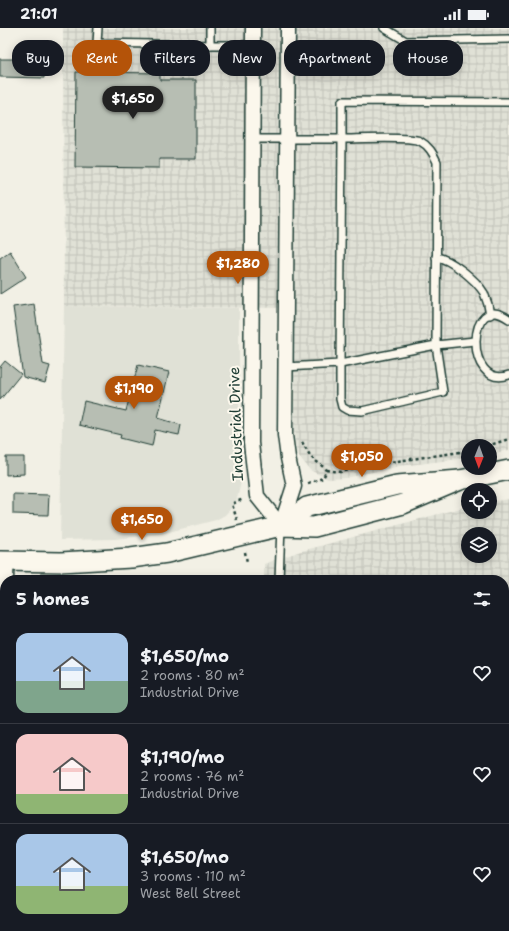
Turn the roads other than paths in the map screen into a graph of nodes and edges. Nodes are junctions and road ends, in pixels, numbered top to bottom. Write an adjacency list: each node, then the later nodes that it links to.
1 (98, 28): 9 (lane)
2 (210, 28): 7 (lane)
3 (253, 28): 8 (street, Industrial Drive)
4 (288, 28): 16 (street)
5 (384, 28): 6 (lane)
6 (509, 39)
7 (210, 40)
8 (252, 40)
9 (140, 44)
10 (210, 45): 11 (lane)
11 (218, 45)
12 (252, 76): 14 (street, Industrial Drive)
13 (509, 102): 15 (lane)
14 (251, 139): 16 (lane); 26 (street, Industrial Drive)
15 (342, 139): 16 (lane); 17 (lane); 22 (lane)
16 (287, 140): 23 (street)
17 (436, 257): 18 (lane); 21 (lane)
18 (490, 315): 19 (lane); 20 (lane)
19 (509, 319)
20 (475, 341): 21 (lane); 24 (lane)
21 (436, 345): 22 (lane); 22 (lane)
22 (340, 364): 23 (lane)
23 (285, 367): 26 (street)
24 (509, 375)
25 (509, 470): 26 (main road)
26 (281, 526): 27 (main road); 29 (lane)
27 (2, 561): 28 (street)
28 (2, 575)
29 (279, 575)

